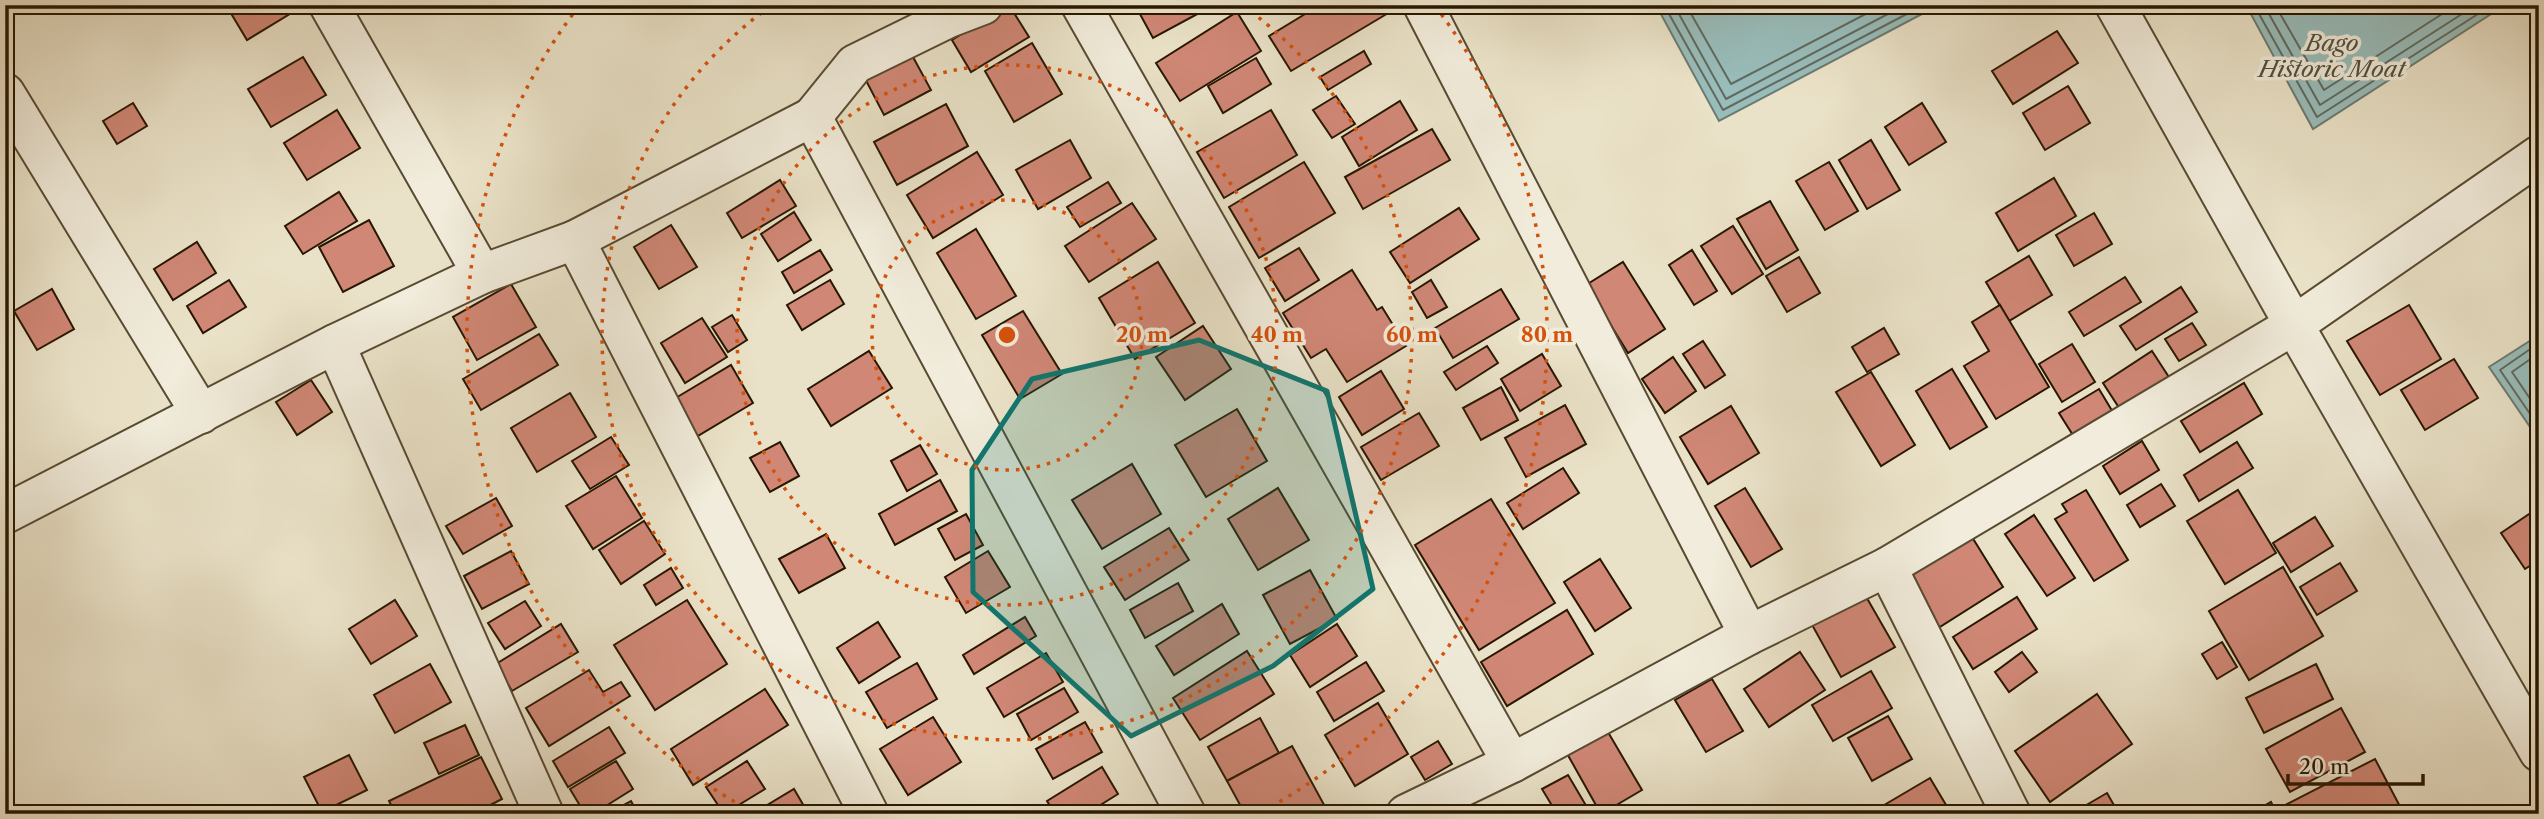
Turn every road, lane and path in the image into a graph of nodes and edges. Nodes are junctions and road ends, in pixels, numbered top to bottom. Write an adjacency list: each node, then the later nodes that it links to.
1 (329, 5): 10 (street)
2 (983, 5): 7 (street)
3 (1081, 5): 18 (street)
4 (1423, 5): 16 (street)
5 (2115, 5): 11 (street)
6 (5, 93): 13 (street)
7 (812, 117): 9 (street); 21 (street)
8 (2539, 155): 11 (street)
9 (575, 240): 10 (street); 20 (street)
10 (482, 274): 12 (street)
11 (2294, 325): 15 (street); 17 (street)
12 (335, 344): 13 (street); 19 (street)
13 (201, 414): 14 (street)
14 (5, 514)
15 (1887, 567): 16 (street); 23 (street)
16 (1749, 635): 18 (street)
17 (2539, 752)
18 (1512, 763): 22 (street)
19 (544, 814)
20 (869, 814)
21 (1186, 814)
22 (1406, 814)
23 (2011, 814)

